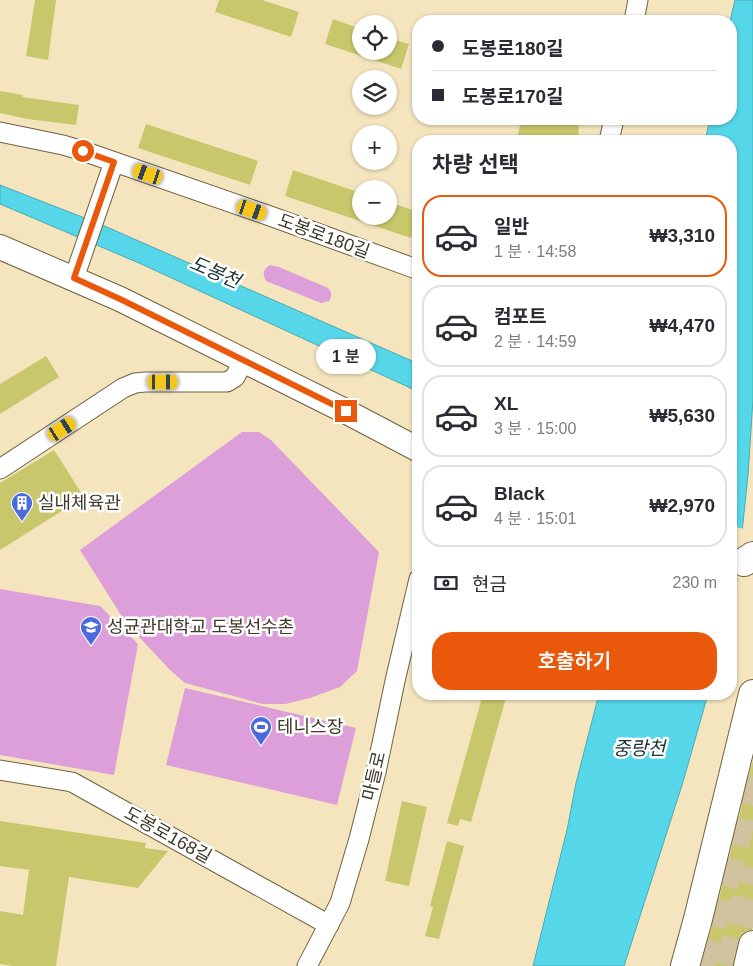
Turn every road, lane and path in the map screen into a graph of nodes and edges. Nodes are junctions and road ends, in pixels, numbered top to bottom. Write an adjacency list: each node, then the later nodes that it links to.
1 (638, 0): 2 (street)
2 (635, 15)
3 (0, 132): 4 (street, 도봉로180길)
4 (112, 168): 6 (street, 도봉로180길); 7 (street)
5 (0, 247): 7 (main road)
6 (412, 267)
7 (77, 269): 8 (main road)
8 (244, 360): 9 (main road); 10 (street)
9 (412, 446)
10 (0, 469)
11 (412, 609): 14 (street, 마들로)
12 (753, 694): 17 (highway)
13 (0, 770): 14 (street, 도봉로168길)
14 (329, 925): 16 (street, 마들로)
15 (753, 945): 18 (highway)
16 (307, 966)
17 (685, 966)
18 (748, 966)

